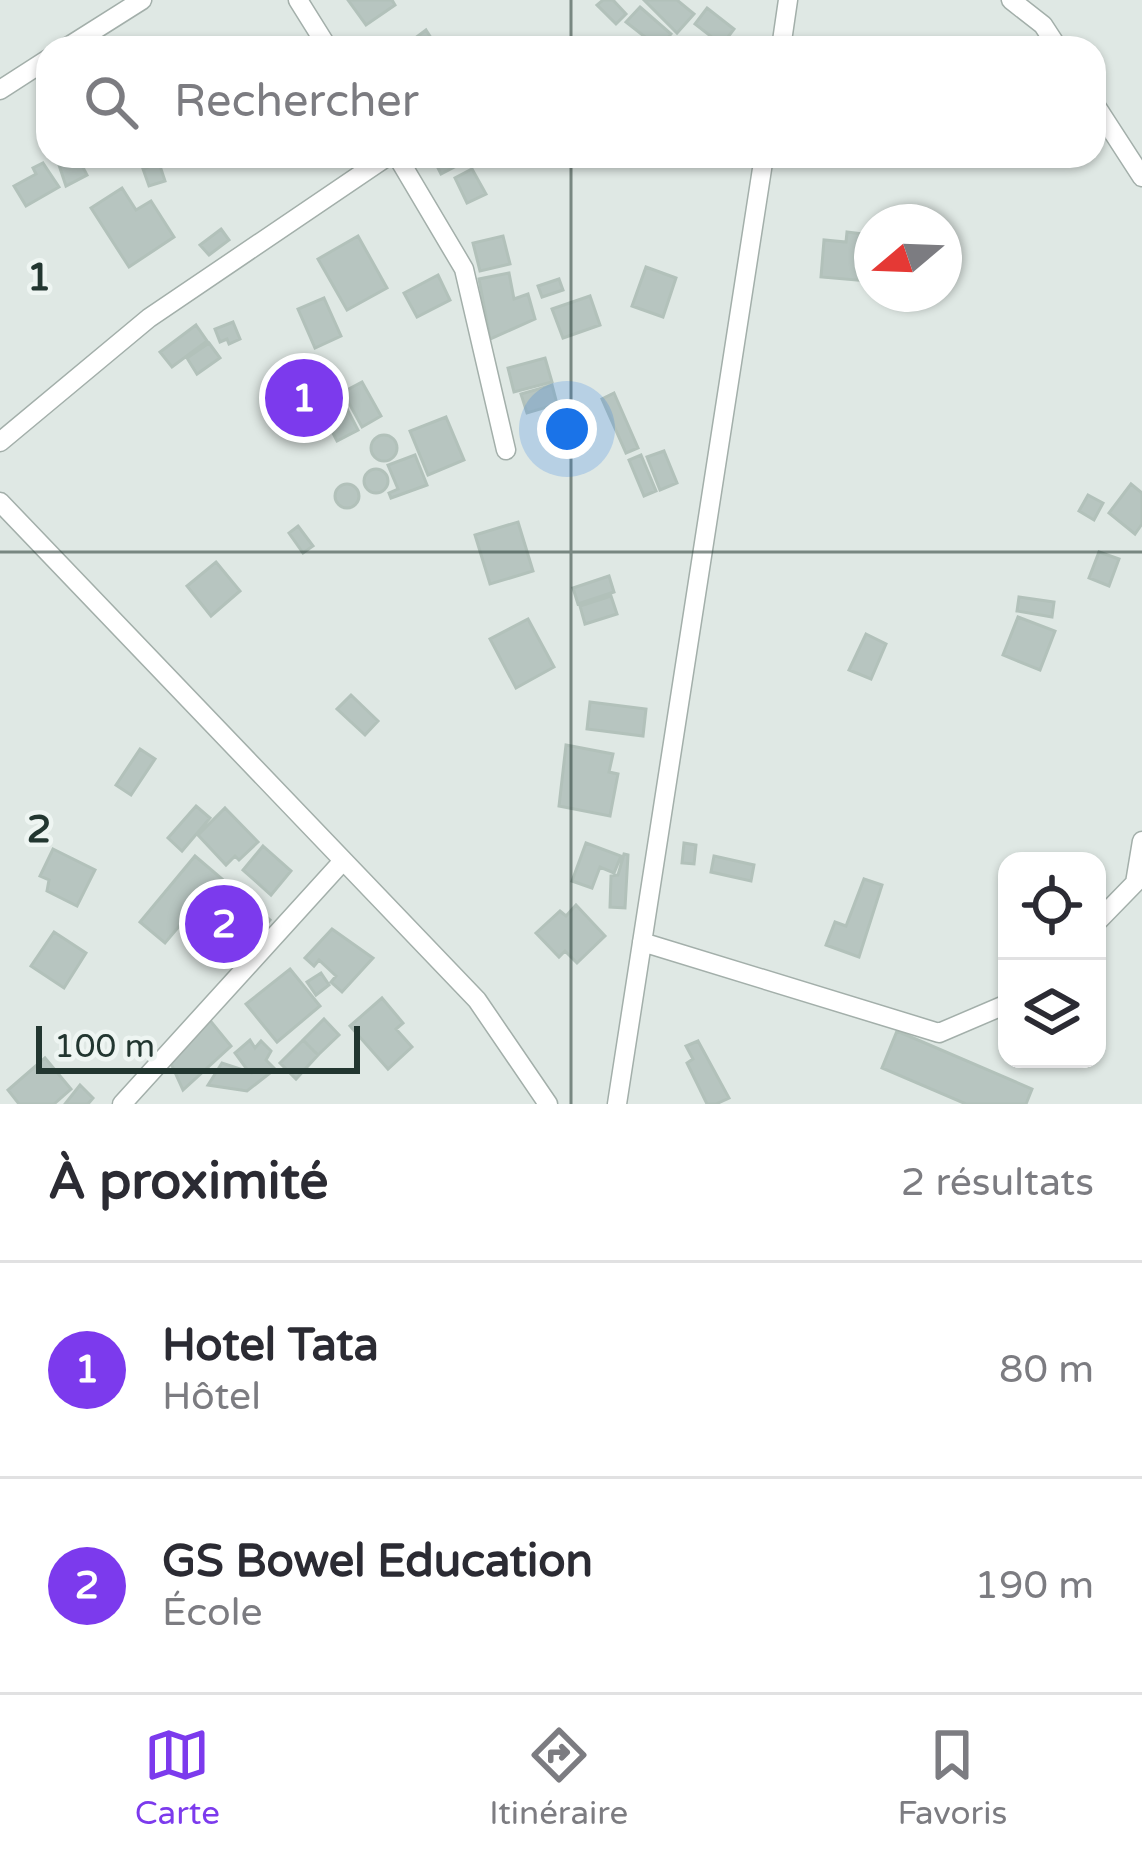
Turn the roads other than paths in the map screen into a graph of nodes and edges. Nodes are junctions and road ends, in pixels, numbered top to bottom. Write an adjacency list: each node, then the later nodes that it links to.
1 (142, 0): 5 (street)
2 (298, 0): 6 (street)
3 (788, 0): 7 (street)
4 (1012, 0): 8 (street)
5 (85, 36)
6 (320, 36)
7 (783, 36)
8 (1050, 36)
9 (36, 67): 10 (street)
10 (0, 90)
11 (1106, 122): 15 (street)
12 (375, 168): 16 (street)
13 (401, 168): 17 (street)
14 (762, 168): 22 (street)
15 (1142, 177)
16 (0, 442)
17 (506, 450)
18 (0, 502): 20 (street)
19 (1142, 841): 21 (street)
20 (342, 862): 24 (street); 25 (street)
21 (1106, 913)
22 (642, 942): 23 (street); 26 (street)
23 (998, 1008)
24 (122, 1104)
25 (548, 1104)
26 (617, 1104)

